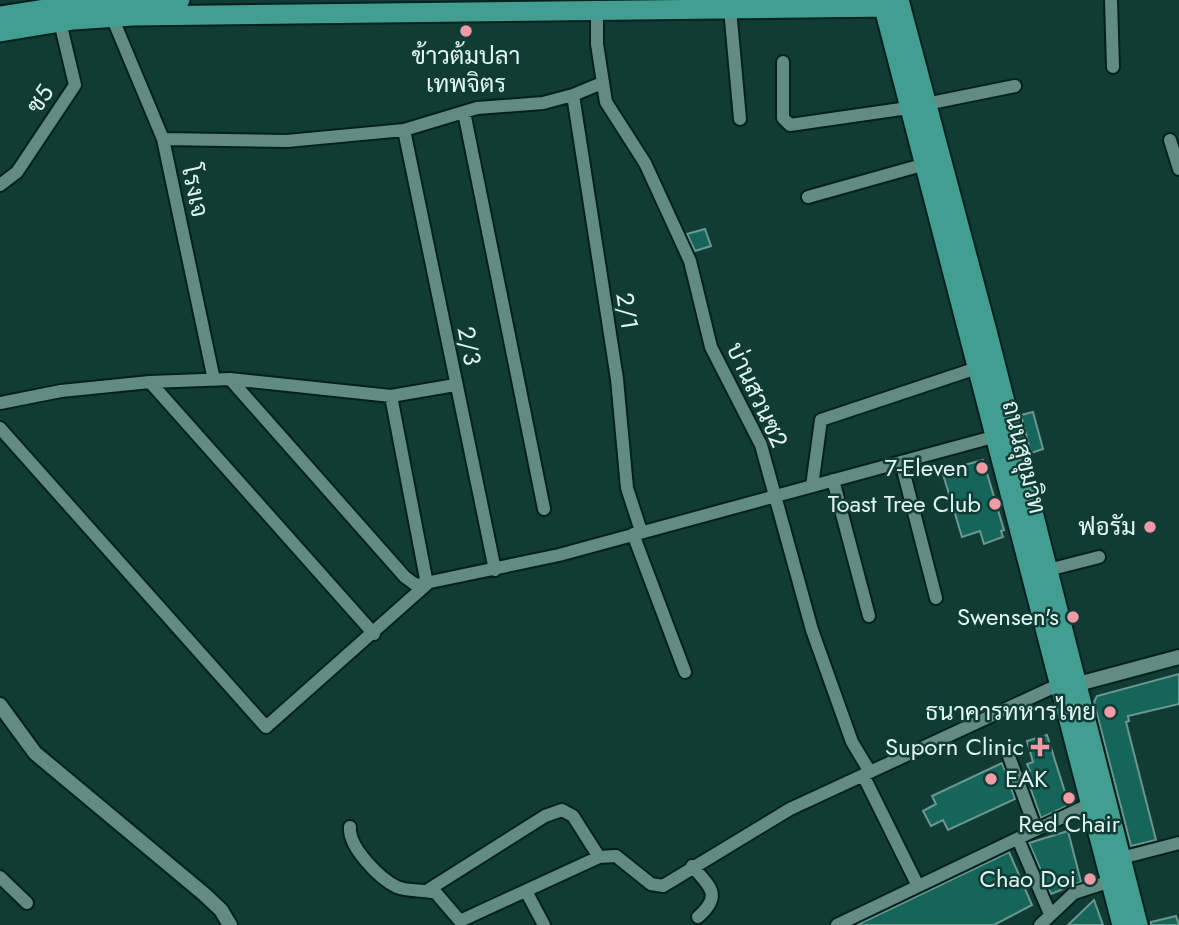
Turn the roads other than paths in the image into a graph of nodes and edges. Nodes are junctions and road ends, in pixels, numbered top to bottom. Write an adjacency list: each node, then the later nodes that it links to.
1 (180, 0): 4 (main road)
2 (1111, 0): 12 (street)
3 (895, 3): 5 (main road); 16 (main road, ถนนสุขุมวิท)
4 (38, 5): 7 (main road)
5 (730, 9): 6 (main road); 18 (street)
6 (597, 11): 8 (main road); 13 (street, บ่านสวนซ2)
7 (0, 16)
8 (112, 17): 9 (main road); 20 (street, โรงเจ)
9 (60, 22): 10 (main road); 24 (street, ซ5)
10 (0, 32)
11 (783, 62): 16 (street)
12 (1113, 67)
13 (602, 83): 15 (street); 38 (street, บ่านสวนซ2)
14 (1015, 86): 16 (street)
15 (573, 95): 17 (street); 40 (street, 2/1)
16 (917, 106): 22 (main road, ถนนสุขุมวิท); 43 (main road, ถนนสุขุมวิท)
17 (464, 112): 19 (street); 39 (street)
18 (740, 119)
19 (404, 130): 20 (street); 30 (street, 2/3)
20 (163, 139): 28 (street, โรงเจ)
21 (1170, 140): 23 (street)
22 (922, 165): 25 (street); 26 (main road, ถนนสุขุมวิท)
23 (1179, 169)
24 (0, 185)
25 (808, 197)
26 (977, 368): 34 (main road, ถนนสุขุมวิท); 37 (street)
27 (230, 379): 28 (street); 31 (street); 44 (street)
28 (214, 380): 29 (street)
29 (150, 382): 32 (street); 47 (street)
30 (455, 385): 31 (street); 42 (street, 2/3)
31 (391, 396): 44 (street)
32 (0, 403)
33 (0, 428): 47 (street)
34 (993, 437): 35 (street); 50 (main road, ถนนสุขุมวิท)
35 (901, 462): 36 (street); 45 (street)
36 (833, 480): 37 (street); 46 (street)
37 (812, 486): 38 (street)
38 (775, 495): 40 (street); 53 (street, บ่านสวนซ2)
39 (544, 509)
40 (637, 533): 42 (street); 49 (street, 2/1)
41 (1100, 557): 43 (street)
42 (495, 570): 44 (street)
43 (1048, 570): 50 (main road, ถนนสุขุมวิท)
44 (427, 584): 47 (street)
45 (936, 598)
46 (869, 616)
47 (374, 634)
48 (1179, 657): 50 (street)
49 (685, 672)
50 (1069, 684): 53 (street); 54 (main road, ถนนสุขุมวิท); 60 (main road, ถนนสุขุมวิท)
51 (0, 705): 70 (street)
52 (1007, 751): 56 (street)
53 (866, 774): 61 (street); 64 (street, บ่านสวนซ2)
54 (1090, 804): 56 (street); 63 (main road, ถนนสุขุมวิท)
55 (350, 827): 65 (street)
56 (1036, 830): 57 (street)
57 (1018, 839): 64 (street); 68 (street)
58 (1179, 843): 60 (street)
59 (599, 857): 61 (street); 65 (street); 66 (street)
60 (1121, 858): 75 (main road, ถนนสุขุมวิท)
61 (692, 866): 69 (street)
62 (0, 877): 67 (street)
63 (1111, 881): 68 (street); 74 (main road, ถนนสุขุมวิท)
64 (918, 886): 72 (street)
65 (428, 890): 66 (street)
66 (526, 891): 71 (street)
67 (26, 903)
68 (1050, 914): 73 (street)
69 (698, 917)
70 (230, 925)
71 (544, 925)
72 (837, 925)
73 (1040, 925)
74 (1122, 925)
75 (1138, 925)

